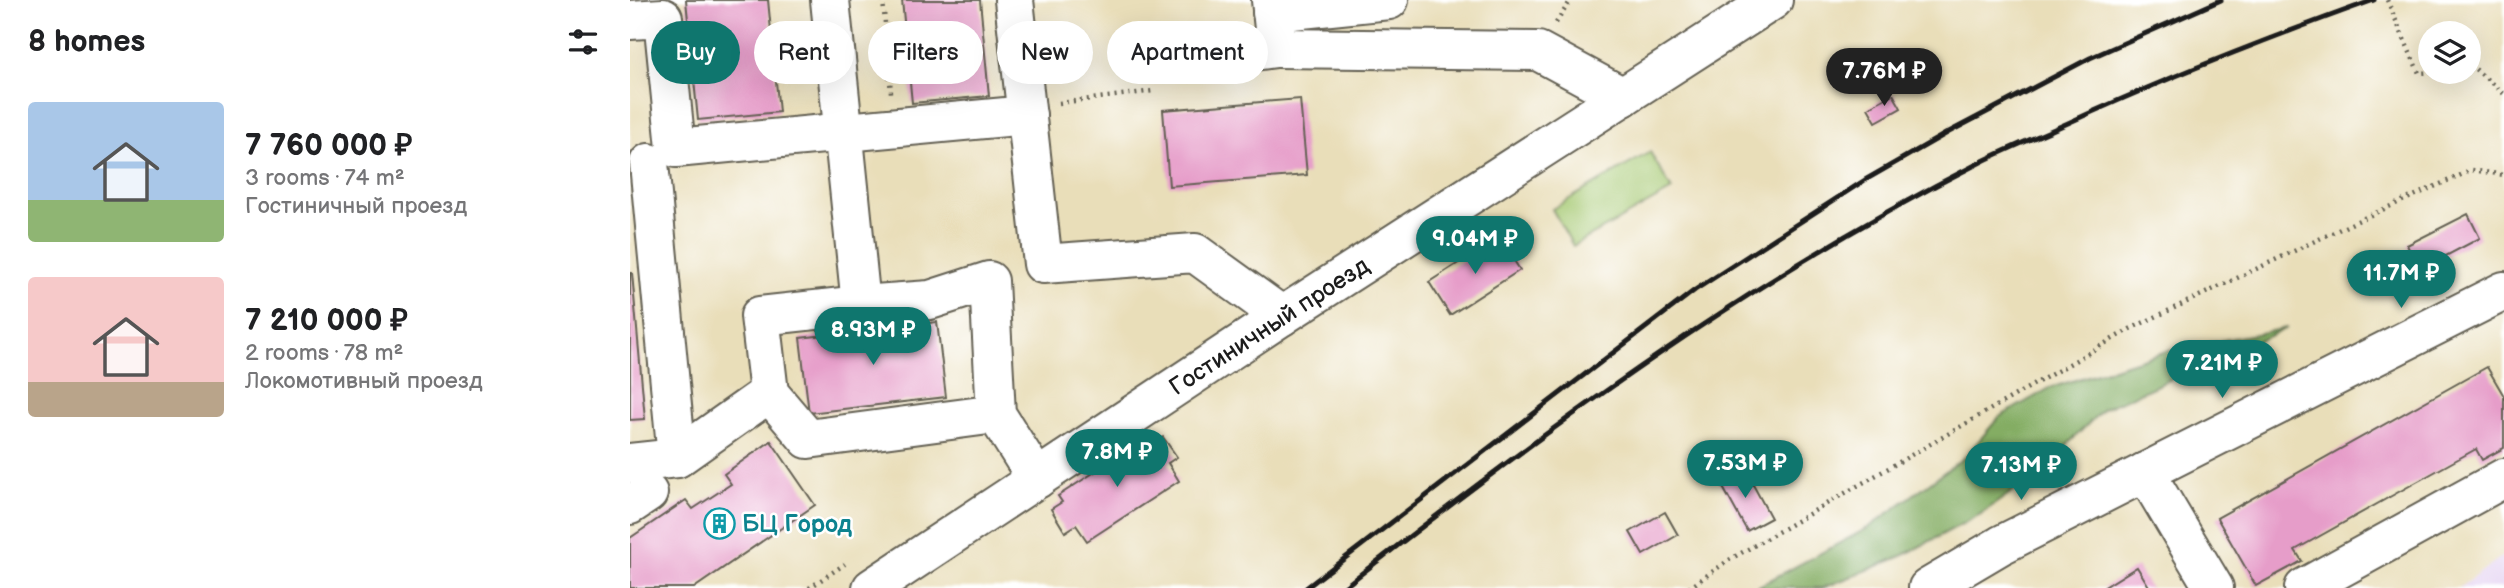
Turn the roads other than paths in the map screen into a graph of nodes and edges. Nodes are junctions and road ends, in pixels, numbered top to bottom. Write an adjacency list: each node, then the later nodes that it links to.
1 (830, 0): 9 (street)
2 (1014, 0): 8 (street)
3 (1389, 0): 6 (street)
4 (1773, 0): 7 (street, Гостиничный проезд)
5 (630, 20): 10 (street)
6 (1273, 20): 7 (street)
7 (1623, 97): 13 (street, Гостиничный проезд)
8 (1027, 115): 9 (street); 13 (street)
9 (844, 133): 10 (street); 12 (street)
10 (652, 154): 16 (street)
11 (2504, 291): 17 (street)
12 (861, 305): 14 (street); 15 (street)
13 (1282, 316): 19 (street, Гостиничный проезд)
14 (769, 393): 15 (street); 16 (street)
15 (996, 414): 19 (street)
16 (677, 457): 20 (street)
17 (2145, 472): 22 (street); 23 (street)
18 (2504, 478): 24 (street)
19 (1037, 479): 21 (street, Гостиничный проезд)
20 (636, 487)
21 (872, 588)
22 (1928, 588)
23 (2214, 588)
24 (2304, 588)

